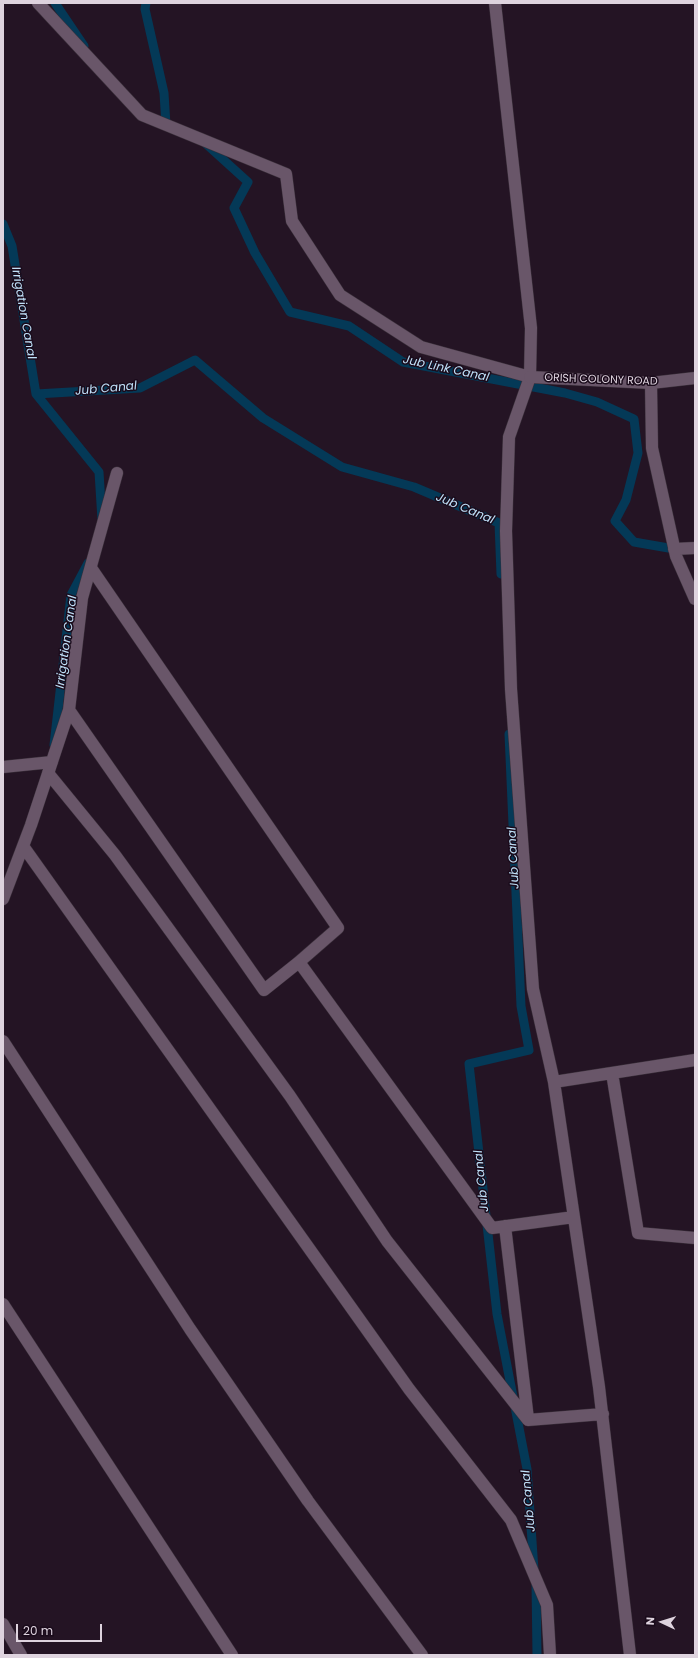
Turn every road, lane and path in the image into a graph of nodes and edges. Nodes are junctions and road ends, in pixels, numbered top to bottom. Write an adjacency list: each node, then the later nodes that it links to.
1 (38, 3): 3 (street, ORISH COLONY ROAD)
2 (495, 3): 3 (street)
3 (530, 377): 5 (street, ORISH COLONY ROAD); 20 (street)
4 (695, 378): 5 (street, ORISH COLONY ROAD)
5 (651, 383): 8 (street)
6 (117, 473): 9 (street)
7 (695, 548): 8 (street)
8 (674, 549): 10 (street)
9 (91, 568): 11 (street); 16 (street)
10 (695, 599)
11 (69, 710): 13 (street); 16 (street)
12 (3, 767): 13 (street)
13 (50, 767): 14 (street); 26 (street)
14 (23, 846): 15 (street); 31 (street)
15 (3, 899)
16 (299, 962): 22 (street)
17 (3, 1041): 30 (street)
18 (695, 1060): 19 (street)
19 (612, 1073): 20 (street); 23 (street)
20 (554, 1082): 21 (street)
21 (574, 1217): 22 (street); 25 (street)
22 (505, 1226): 26 (street)
23 (695, 1238)
24 (3, 1304): 29 (street)
25 (602, 1414): 26 (street); 32 (street)
26 (528, 1420)
27 (3, 1624): 28 (street)
28 (21, 1655)
29 (232, 1655)
30 (422, 1655)
31 (550, 1655)
32 (630, 1655)

